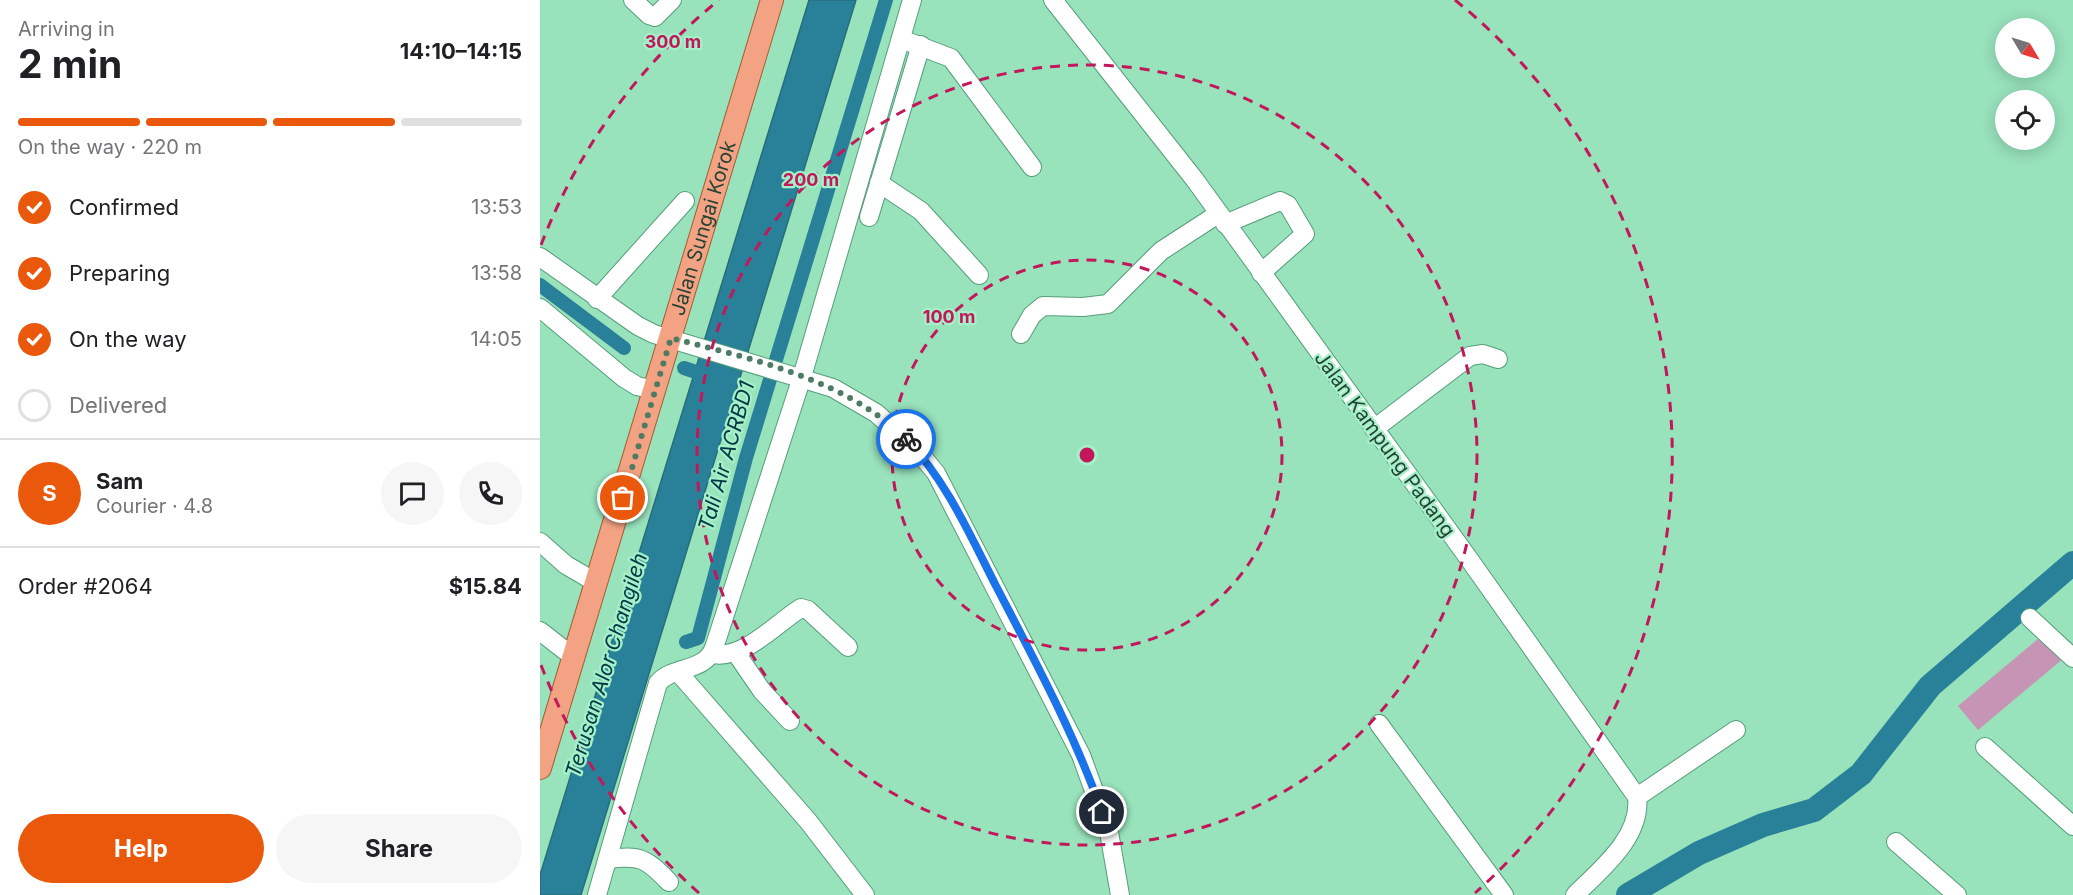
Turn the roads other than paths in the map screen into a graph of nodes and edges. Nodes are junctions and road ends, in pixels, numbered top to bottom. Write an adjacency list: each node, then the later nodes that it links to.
1 (633, 0): 2 (street)
2 (672, 0)
3 (772, 0): 19 (main road, Jalan Sungai Korok)
4 (912, 0): 6 (street)
5 (1053, 0): 12 (street, Jalan Kampung Padang)
6 (901, 39): 7 (street); 21 (street)
7 (921, 45): 8 (street); 9 (street)
8 (1032, 167)
9 (879, 183): 11 (street); 15 (street)
10 (685, 201): 16 (street)
11 (869, 217)
12 (1221, 219): 14 (street, Jalan Kampung Padang); 14 (street); 18 (street)
13 (540, 257): 16 (street)
14 (1260, 273): 23 (street, Jalan Kampung Padang)
15 (979, 275)
16 (597, 299): 19 (street)
17 (540, 308): 22 (street)
18 (1021, 334)
19 (678, 339): 21 (street); 22 (main road, Jalan Sungai Korok)
20 (1498, 359): 23 (street)
21 (796, 375): 30 (street); 46 (street)
22 (655, 390): 25 (main road, Jalan Sungai Korok)
23 (1374, 429): 39 (street, Jalan Kampung Padang)
24 (540, 542): 25 (street)
25 (597, 583): 31 (main road, Jalan Sungai Korok)
26 (2030, 618): 32 (street)
27 (540, 631): 31 (street)
28 (849, 647): 29 (street)
29 (736, 653): 30 (street); 34 (street)
30 (712, 654): 33 (street)
31 (572, 656): 38 (main road, Jalan Sungai Korok)
32 (2073, 658)
33 (678, 672): 42 (street); 45 (street)
34 (790, 721)
35 (1379, 724): 47 (street)
36 (1736, 730): 39 (street)
37 (1985, 747): 40 (street)
38 (540, 768)
39 (1637, 797): 48 (street)
40 (2073, 826)
41 (1896, 842): 49 (street)
42 (608, 859): 43 (street); 44 (street)
43 (669, 882)
44 (597, 895)
45 (866, 895)
46 (1120, 895)
47 (1504, 895)
48 (1575, 895)
49 (1957, 895)

